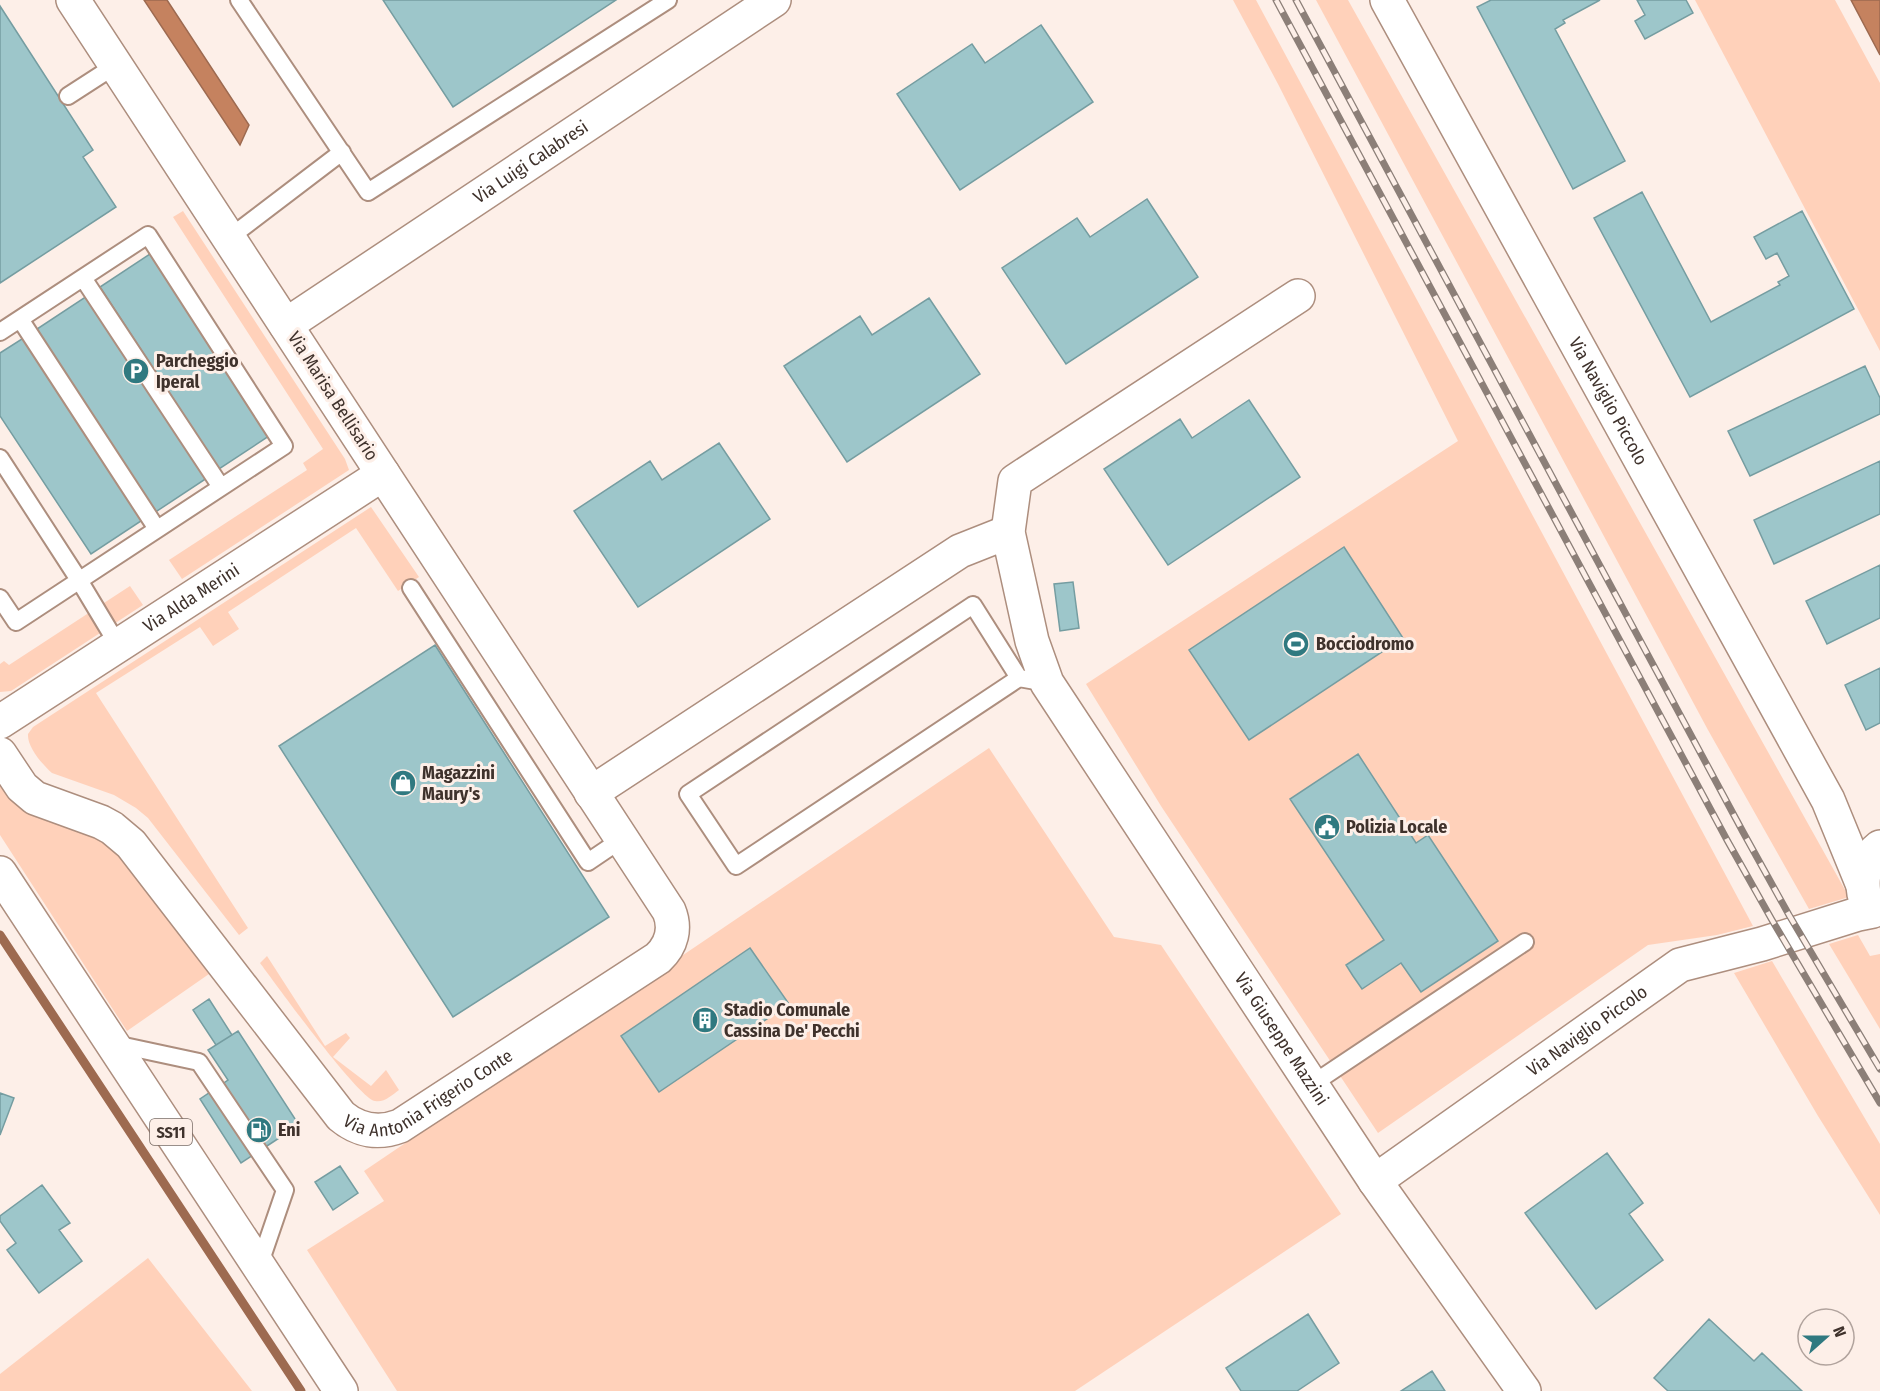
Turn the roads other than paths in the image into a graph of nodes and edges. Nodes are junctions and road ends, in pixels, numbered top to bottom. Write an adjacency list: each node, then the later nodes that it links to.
1 (73, 0): 6 (street, Via Marisa Bellisario)
2 (239, 0): 8 (lane)
3 (668, 0): 8 (lane)
4 (774, 0): 13 (street, Via Luigi Calabresi)
5 (1387, 0): 28 (street, Via Naviglio Piccolo)
6 (116, 65): 7 (lane); 9 (street, Via Marisa Bellisario)
7 (68, 96)
8 (342, 152): 9 (lane)
9 (229, 238): 13 (street, Via Marisa Bellisario)
10 (83, 278): 12 (lane); 17 (lane); 17 (lane)
11 (1298, 296): 19 (street)
12 (20, 319): 14 (lane); 18 (lane)
13 (286, 325): 16 (street, Via Marisa Bellisario)
14 (0, 332)
15 (0, 458): 20 (lane)
16 (383, 474): 23 (street, Via Alda Merini); 27 (street, Via Marisa Bellisario)
17 (221, 488): 18 (lane)
18 (157, 529): 20 (lane)
19 (1008, 532): 24 (street, Via Giuseppe Mazzini); 27 (street)
20 (79, 580): 22 (lane); 23 (lane)
21 (411, 588): 29 (lane)
22 (0, 598)
23 (118, 645): 25 (street, Via Alda Merini)
24 (1033, 680): 24 (lane); 36 (street, Via Giuseppe Mazzini)
25 (0, 722)
26 (0, 754): 29 (street, Via Antonia Frigerio Conte)
27 (591, 793): 29 (street, Via Antonia Frigerio Conte)
28 (1828, 800): 30 (street, Via Naviglio Piccolo); 33 (street, Via Naviglio Piccolo)
29 (622, 839)
30 (1880, 841)
31 (1880, 847): 33 (street)
32 (0, 873): 35 (street, SS11)
33 (1872, 904): 37 (street, Via Naviglio Piccolo)
34 (1525, 942): 36 (lane)
35 (113, 1044): 38 (street, SS11); 38 (lane)
36 (1311, 1085): 37 (street, Via Giuseppe Mazzini)
37 (1375, 1181): 40 (street, Via Giuseppe Mazzini)
38 (259, 1266): 39 (street, SS11)
39 (341, 1391)
40 (1524, 1391)

